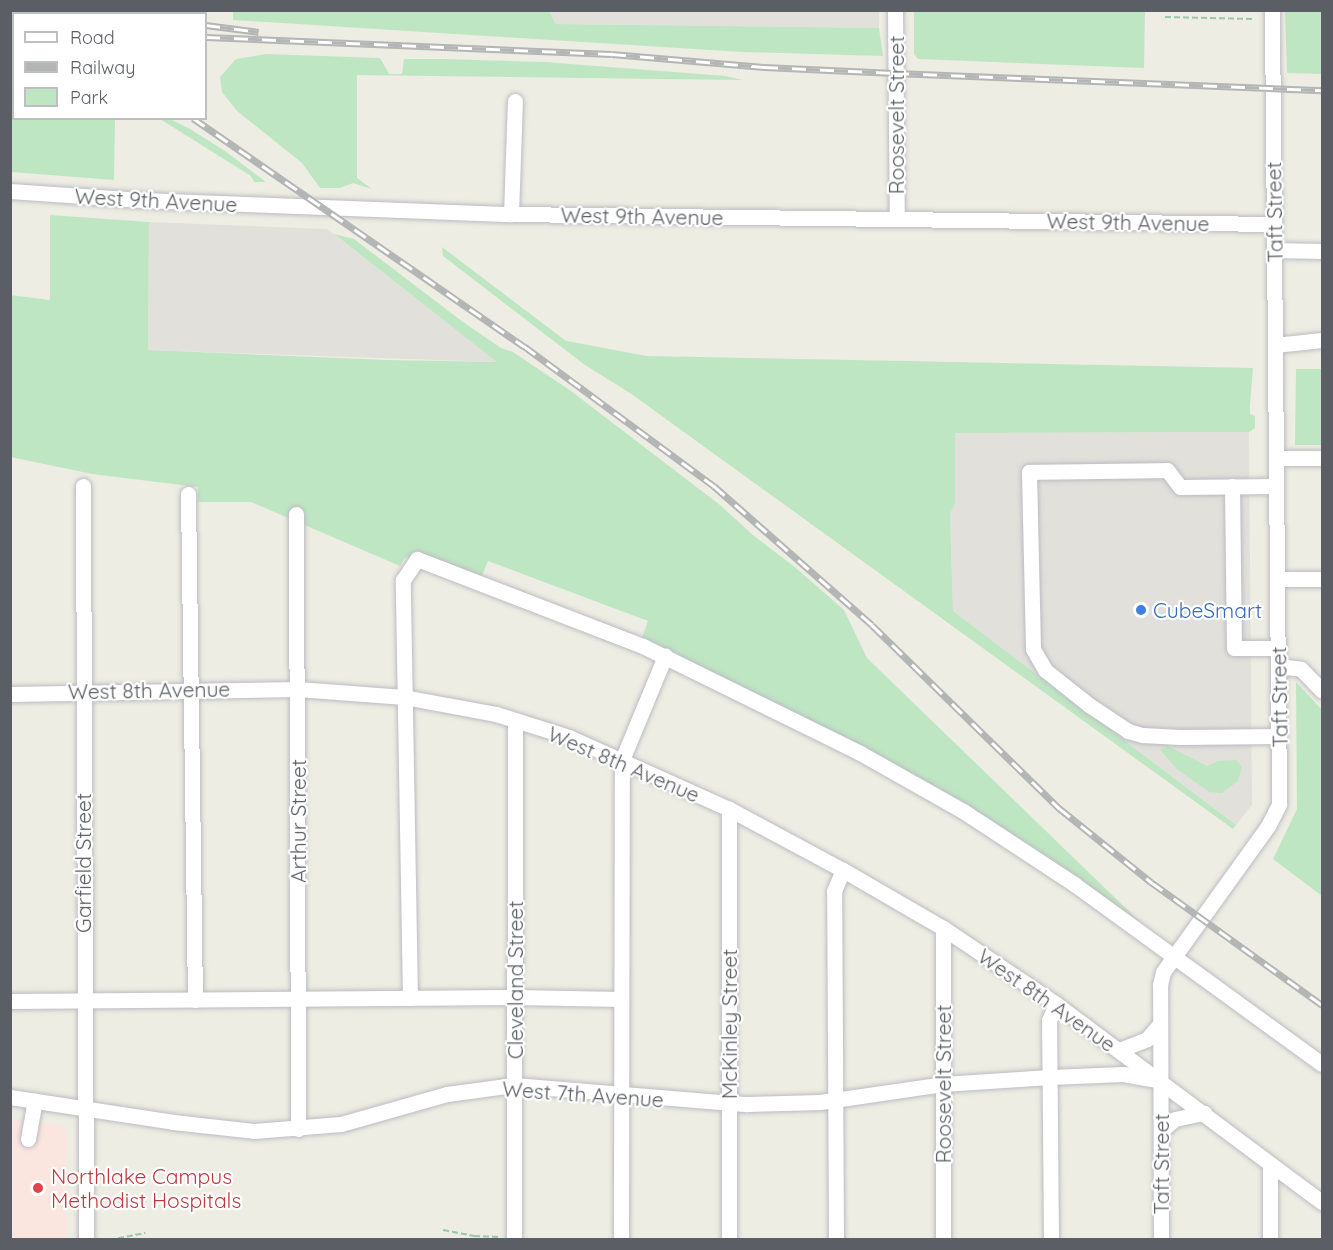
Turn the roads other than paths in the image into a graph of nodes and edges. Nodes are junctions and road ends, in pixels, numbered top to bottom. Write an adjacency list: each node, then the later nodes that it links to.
1 (895, 10): 6 (street, Roosevelt Street)
2 (1272, 10): 7 (street, Taft Street)
3 (515, 101): 5 (street)
4 (10, 191): 5 (street, West 9th Avenue)
5 (511, 214): 6 (street, West 9th Avenue)
6 (897, 219): 7 (street, West 9th Avenue)
7 (1274, 224): 8 (street, Taft Street)
8 (1274, 250): 9 (street); 11 (street, Taft Street)
9 (1323, 251)
10 (1323, 340): 11 (street)
11 (1275, 345): 12 (street, Taft Street)
12 (1276, 458): 13 (street); 16 (street, Taft Street)
13 (1323, 458)
14 (83, 486): 25 (street, Garfield Street)
15 (1232, 486): 16 (street); 21 (street); 31 (street)
16 (1276, 486): 19 (street, Taft Street)
17 (189, 494): 26 (street)
18 (296, 514): 24 (street, Arthur Street)
19 (1277, 579): 20 (street); 21 (street, Taft Street)
20 (1323, 579)
21 (1278, 648): 23 (street, Taft Street)
22 (665, 656): 29 (street); 32 (street); 36 (street)
23 (1278, 666): 27 (street); 31 (street, Taft Street)
24 (298, 689): 26 (street, West 8th Avenue); 29 (street, West 8th Avenue); 39 (street, Arthur Street)
25 (82, 690): 26 (street, West 8th Avenue); 28 (street, West 8th Avenue); 43 (street, Garfield Street)
26 (191, 690): 41 (street)
27 (1323, 691)
28 (10, 694)
29 (404, 697): 30 (street, West 8th Avenue); 38 (street)
30 (515, 720): 32 (street, West 8th Avenue); 37 (street, Cleveland Street)
31 (1279, 736): 36 (street, Taft Street)
32 (622, 760): 33 (street, West 8th Avenue); 40 (street)
33 (729, 809): 34 (street, West 8th Avenue); 56 (street, McKinley Street)
34 (843, 870): 35 (street, West 8th Avenue); 54 (street)
35 (942, 928): 44 (street, West 8th Avenue); 50 (street, Roosevelt Street)
36 (1175, 955): 45 (street, Taft Street); 47 (street)
37 (514, 997): 38 (street); 40 (street); 51 (street, Cleveland Street)
38 (410, 998): 39 (street)
39 (298, 999): 41 (street); 59 (street, Arthur Street)
40 (621, 999): 52 (street)
41 (195, 1000): 43 (street)
42 (10, 1001): 43 (street)
43 (84, 1001): 57 (street, Garfield Street)
44 (1056, 1004): 46 (street, West 8th Avenue); 48 (street)
45 (1160, 1024): 46 (street); 49 (street, Taft Street)
46 (1119, 1050): 49 (street, West 8th Avenue)
47 (1323, 1064)
48 (1050, 1077): 49 (street, West 7th Avenue); 50 (street, West 7th Avenue); 70 (street)
49 (1161, 1080): 58 (street, West 8th Avenue); 60 (street, Taft Street)
50 (943, 1084): 54 (street, West 7th Avenue); 69 (street, Roosevelt Street)
51 (514, 1086): 52 (street, West 7th Avenue); 59 (street, West 7th Avenue); 64 (street, Cleveland Street)
52 (621, 1095): 56 (street, West 7th Avenue); 66 (street)
53 (10, 1098): 55 (street, West 7th Avenue)
54 (836, 1100): 56 (street, West 7th Avenue); 68 (street)
55 (35, 1101): 57 (street, West 7th Avenue); 61 (street)
56 (729, 1104): 67 (street, McKinley Street)
57 (85, 1109): 59 (street, West 7th Avenue); 65 (street, Garfield Street)
58 (1204, 1113): 60 (street); 62 (street, West 8th Avenue)
59 (298, 1129)
60 (1161, 1131): 71 (street, Taft Street)
61 (28, 1139)
62 (1270, 1164): 63 (street, West 8th Avenue); 72 (street)
63 (1323, 1202)
64 (509, 1238)
65 (86, 1239)
66 (621, 1239)
67 (729, 1239)
68 (836, 1239)
69 (943, 1239)
70 (1051, 1239)
71 (1161, 1239)
72 (1270, 1239)

